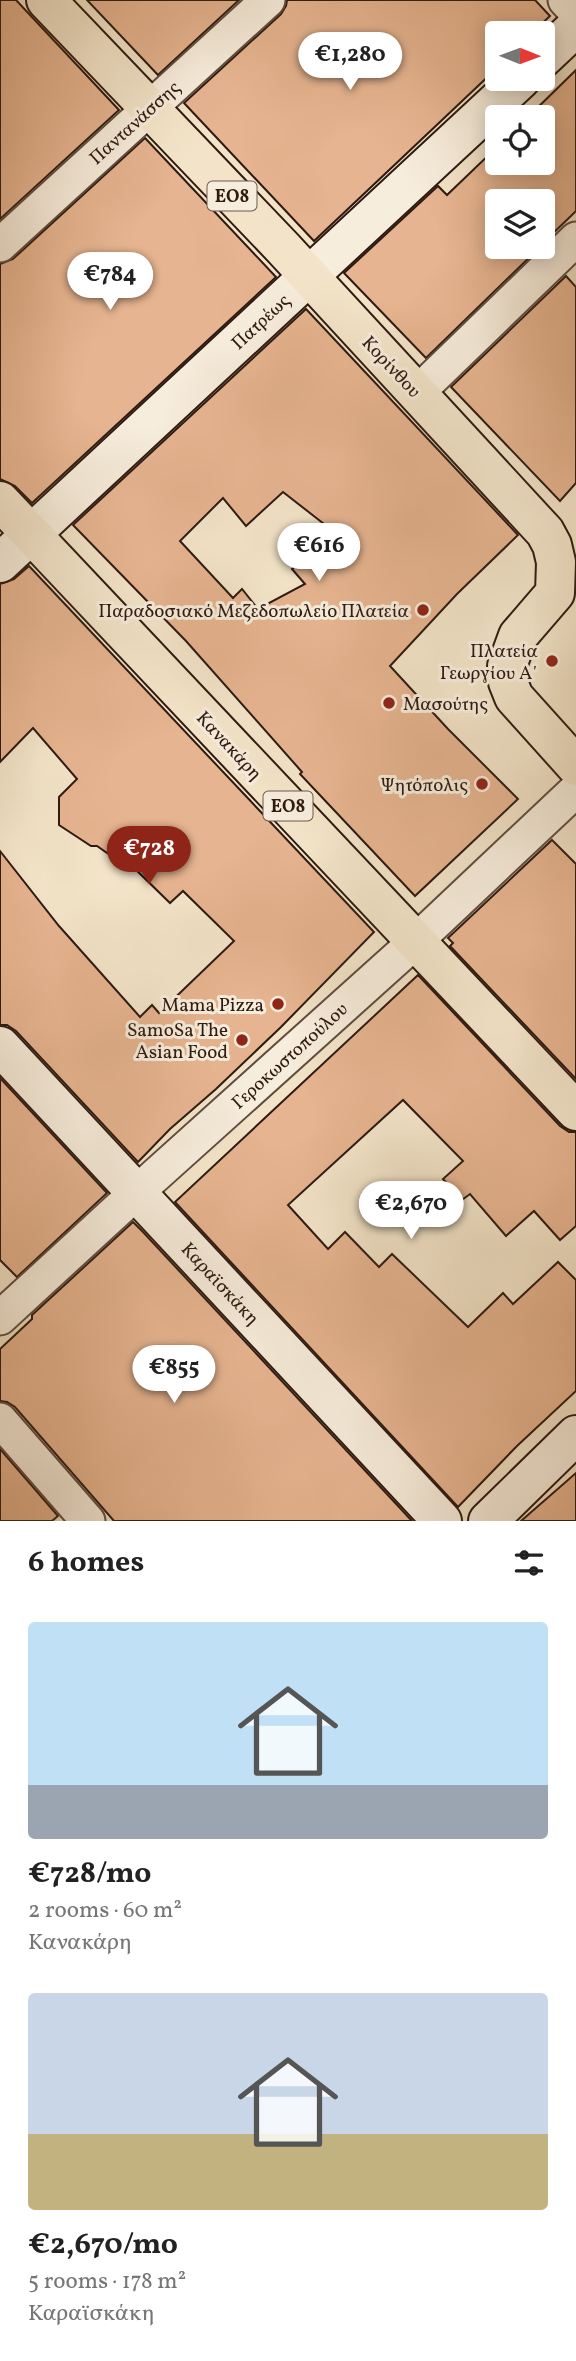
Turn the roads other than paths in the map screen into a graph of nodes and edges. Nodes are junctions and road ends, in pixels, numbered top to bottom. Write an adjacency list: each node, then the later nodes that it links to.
1 (46, 0): 8 (main road, Κορίνθου / ΕΟ8)
2 (268, 0): 8 (street, Παντανάσσης)
3 (565, 0): 4 (street)
4 (576, 12)
5 (576, 27): 6 (main road)
6 (555, 46)
7 (508, 91): 11 (main road, Πατρέως)
8 (148, 109): 10 (street, Παντανάσσης); 11 (main road, Κορίνθου / ΕΟ8)
9 (576, 239): 12 (street)
10 (0, 245)
11 (309, 276): 12 (main road, Κορίνθου / ΕΟ8); 14 (main road, Πατρέως)
12 (417, 393): 16 (main road, Κορίνθου / ΕΟ8)
13 (0, 501): 14 (main road, Κανακάρη / ΕΟ8)
14 (31, 534): 15 (main road, Πατρέως); 18 (main road, Κανακάρη / ΕΟ8)
15 (0, 563)
16 (576, 766)
17 (576, 790): 18 (street, Γεροκωστοπούλου)
18 (416, 941): 20 (main road, Κανακάρη / ΕΟ8); 21 (street, Γεροκωστοπούλου)
19 (0, 1046): 21 (main road, Καραϊσκάκη)
20 (576, 1111)
21 (136, 1192): 22 (street, Γεροκωστοπούλου); 26 (main road, Καραϊσκάκη)
22 (0, 1318)
23 (0, 1420): 25 (street)
24 (576, 1434): 27 (main road)
25 (88, 1521)
26 (442, 1521)
27 (488, 1521)

